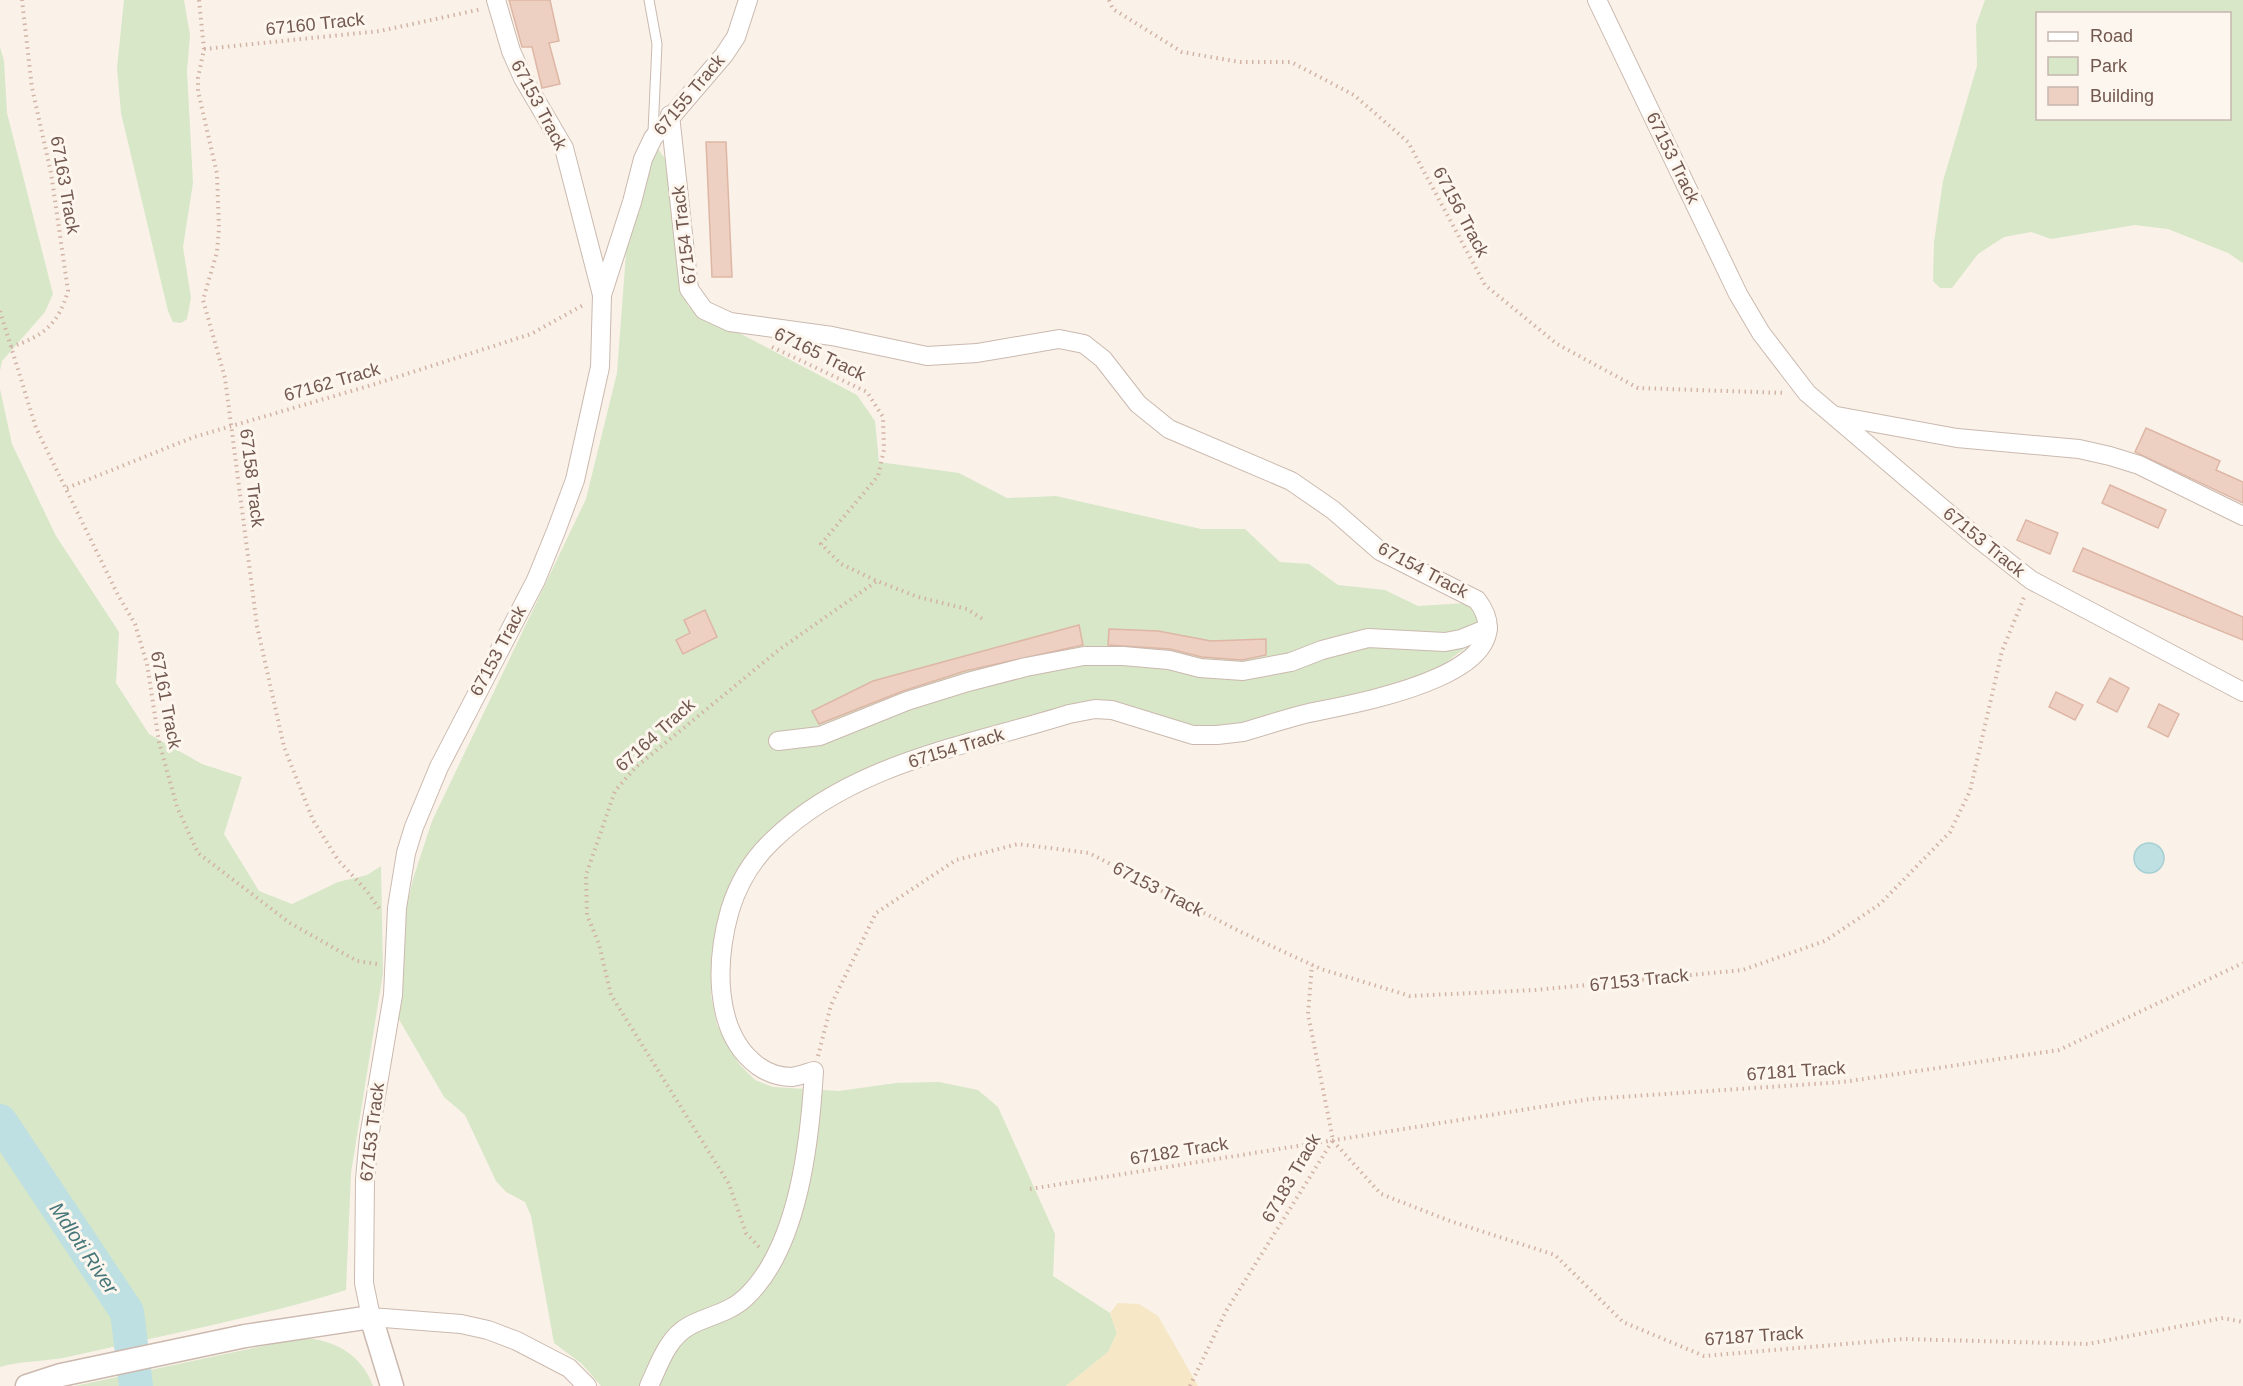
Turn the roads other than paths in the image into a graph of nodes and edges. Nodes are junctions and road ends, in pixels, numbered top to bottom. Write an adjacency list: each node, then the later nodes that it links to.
1 (649, 0): 6 (lane)
2 (748, 0): 5 (street, 67155 Track)
3 (1597, 0): 8 (street, 67153 Track)
4 (496, 3): 7 (street, 67153 Track)
5 (670, 115): 6 (street, 67155 Track); 10 (street, 67154 Track)
6 (652, 138): 7 (street, 67155 Track)
7 (602, 295): 13 (street, 67153 Track)
8 (1837, 416): 9 (street); 11 (street, 67153 Track)
9 (2243, 516)
10 (1488, 628): 12 (street); 17 (street, 67154 Track)
11 (2243, 692)
12 (778, 741)
13 (371, 1317): 14 (street); 15 (street); 16 (street)
14 (27, 1386)
15 (392, 1386)
16 (587, 1386)
17 (649, 1386)

